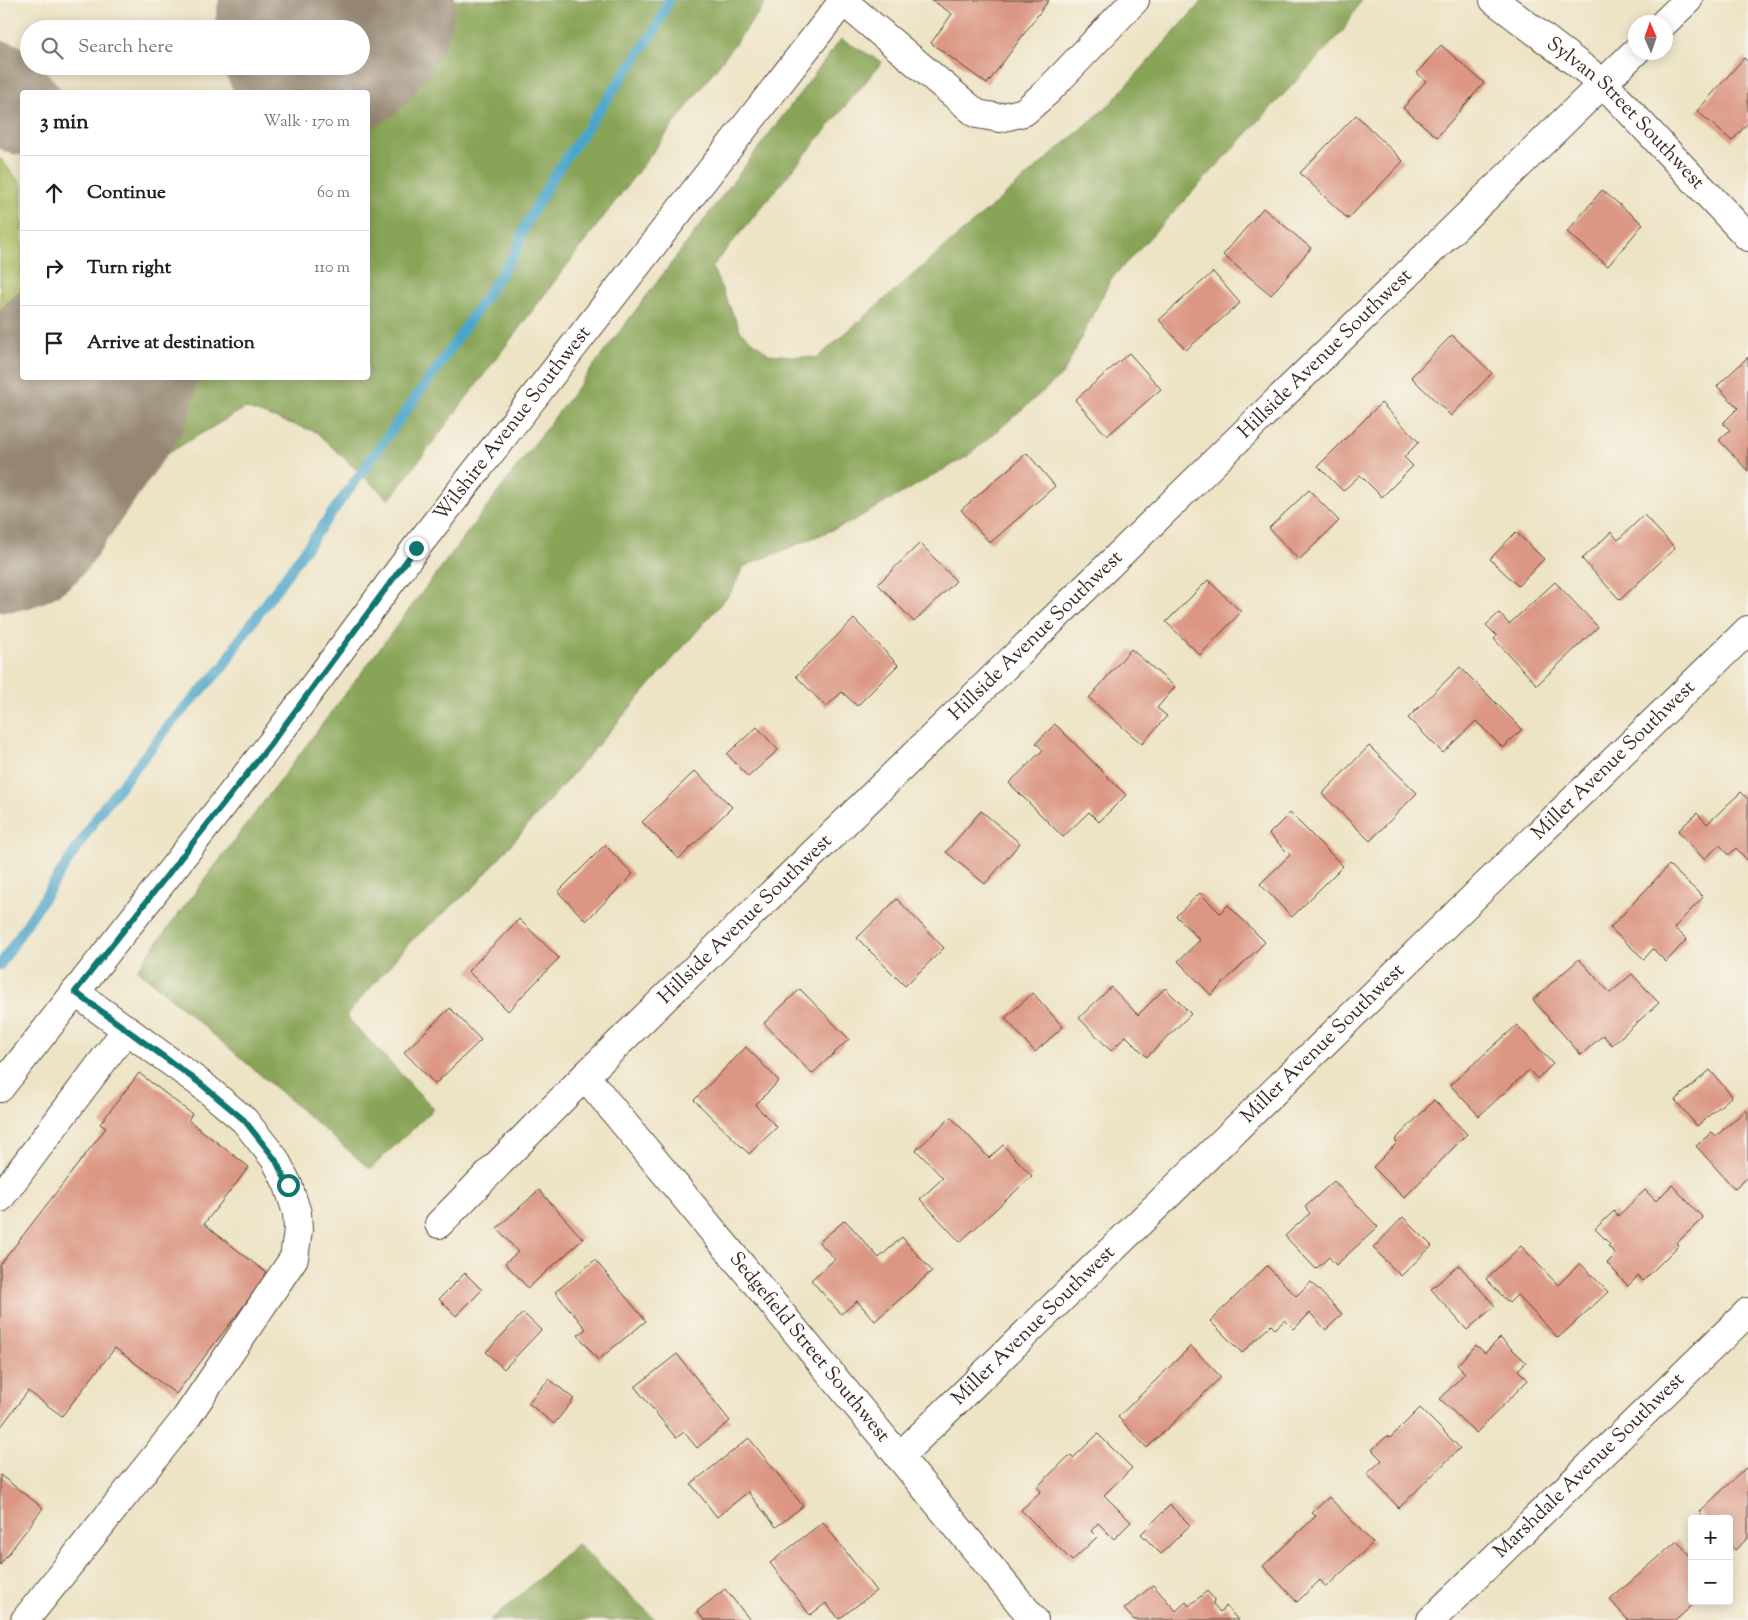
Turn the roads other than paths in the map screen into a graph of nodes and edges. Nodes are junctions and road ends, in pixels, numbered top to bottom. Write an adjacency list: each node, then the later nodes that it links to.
1 (1135, 0): 4 (street)
2 (1494, 0): 7 (street, Sylvan Street Southwest)
3 (1688, 0): 5 (street)
4 (843, 1): 10 (street, Wilshire Avenue Southwest)
5 (1672, 15)
6 (1628, 59): 7 (street, Hillside Avenue Southwest)
7 (1603, 83): 8 (street, Sylvan Street Southwest); 12 (street, Hillside Avenue Southwest)
8 (1748, 237)
9 (1748, 630): 17 (street, Miller Avenue Southwest)
10 (75, 992): 11 (street); 13 (street, Wilshire Avenue Southwest)
11 (126, 1029): 14 (street); 18 (street)
12 (585, 1076): 15 (street, Hillside Avenue Southwest); 17 (street, Sedgefield Street Southwest)
13 (0, 1088)
14 (0, 1198)
15 (439, 1224)
16 (1748, 1312): 20 (street, Marshdale Avenue Southwest)
17 (899, 1457): 19 (street, Sedgefield Street Southwest)
18 (25, 1620)
19 (1034, 1620)
20 (1431, 1620)

